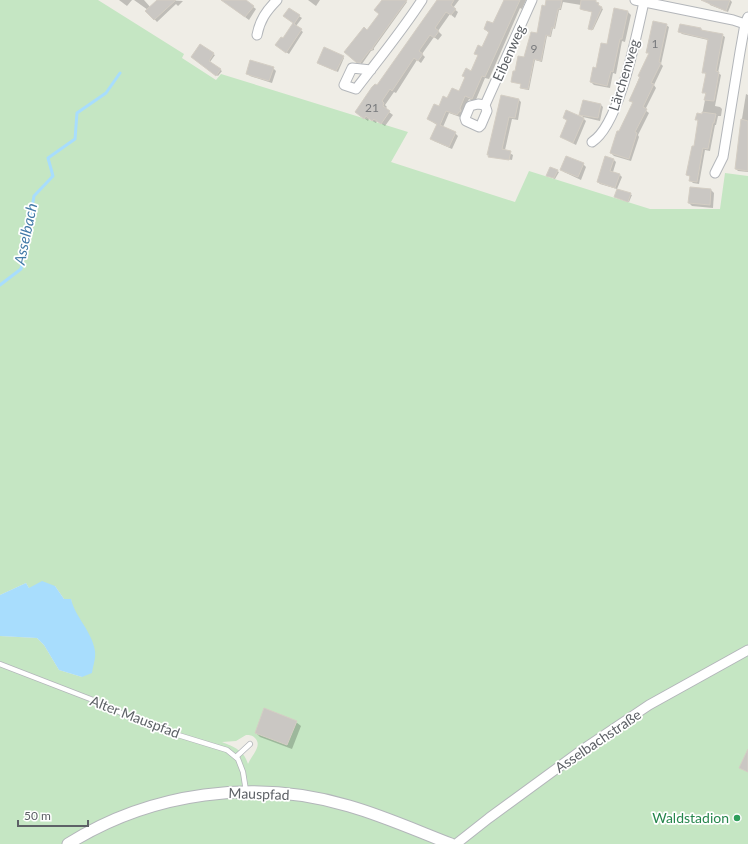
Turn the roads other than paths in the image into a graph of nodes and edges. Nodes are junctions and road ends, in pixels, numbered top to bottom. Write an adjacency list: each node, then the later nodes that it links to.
1 (277, 0): 6 (street)
2 (422, 0): 7 (street)
3 (532, 0): 8 (street, Eibenweg)
4 (639, 1): 5 (street); 9 (street, Lärchenweg)
5 (746, 20): 10 (street)
6 (257, 35)
7 (371, 70)
8 (485, 105)
9 (592, 142)
10 (715, 173)
11 (748, 650): 18 (street, Asselbachstraße)
12 (0, 664): 14 (lane, Alter Mauspfad)
13 (250, 744): 14 (lane)
14 (236, 757): 15 (lane)
15 (246, 791): 16 (street, Mauspfad); 17 (street, Mauspfad)
16 (68, 844)
17 (451, 844)
18 (456, 844)

